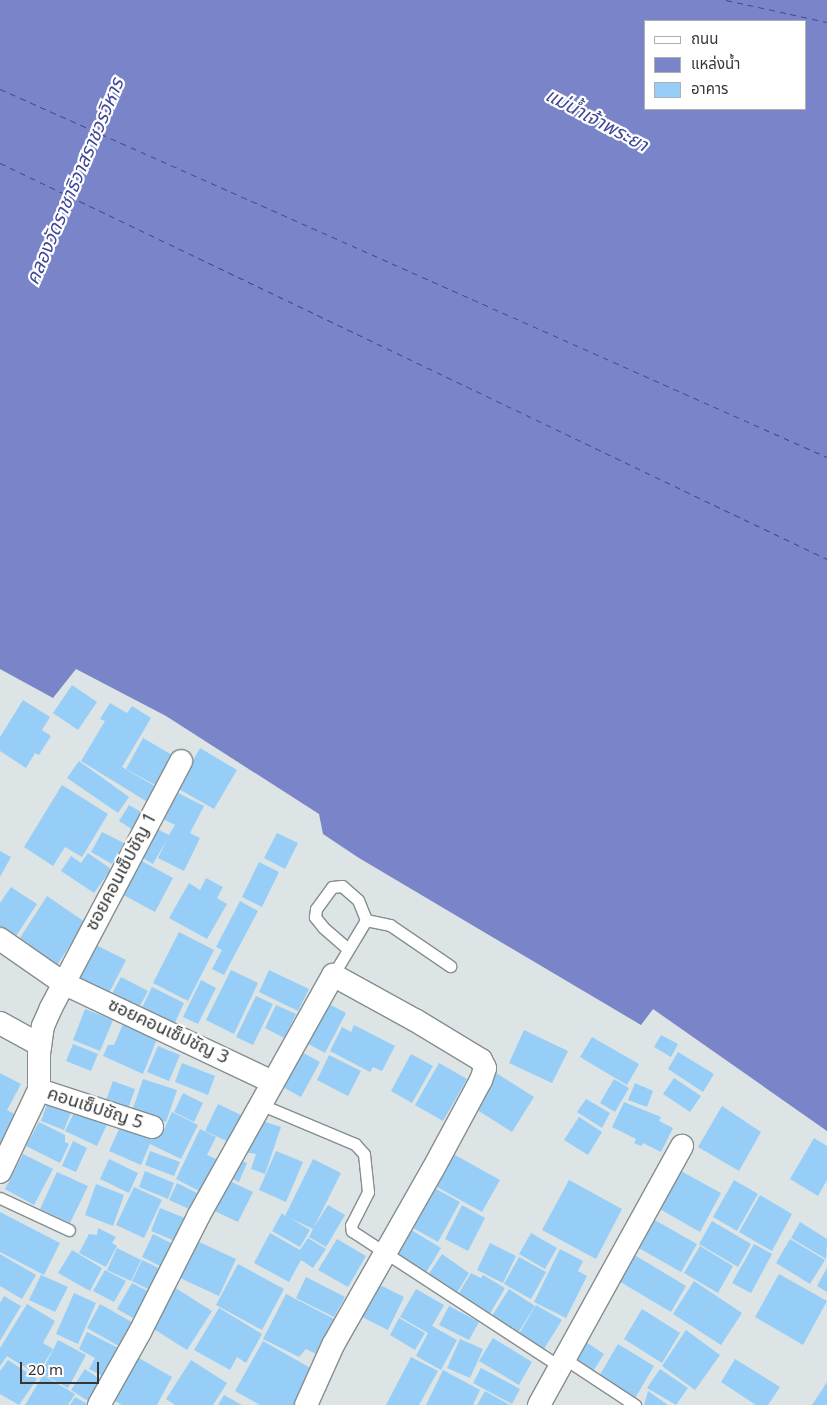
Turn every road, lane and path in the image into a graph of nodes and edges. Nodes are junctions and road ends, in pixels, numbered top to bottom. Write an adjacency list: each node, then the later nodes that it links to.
1 (180, 761): 7 (street, ซอยคอนเซ็ปชัญ 1)
2 (366, 920): 4 (lane); 4 (lane); 5 (lane)
3 (0, 939): 7 (street, ซอยคอนเซ็ปชัญ 3)
4 (348, 949): 6 (lane)
5 (450, 966)
6 (333, 975): 10 (street); 18 (street)
7 (63, 983): 9 (street, ซอยคอนเซ็ปชัญ 1); 10 (street, ซอยคอนเซ็ปชัญ 3)
8 (0, 1023): 9 (street)
9 (40, 1045): 11 (street, ซอยคอนเซ็ปชัญ 1)
10 (272, 1082): 12 (street)
11 (39, 1090): 13 (street, คอนเซ็ปชัญ 5); 15 (street)
12 (262, 1105): 18 (lane); 20 (street)
13 (152, 1127)
14 (682, 1146): 19 (street)
15 (0, 1172)
16 (0, 1198): 17 (lane)
17 (69, 1230)
18 (384, 1254): 19 (lane); 21 (street)
19 (563, 1363): 22 (street); 23 (lane)
20 (99, 1405)
21 (306, 1405)
22 (538, 1405)
23 (635, 1405)

